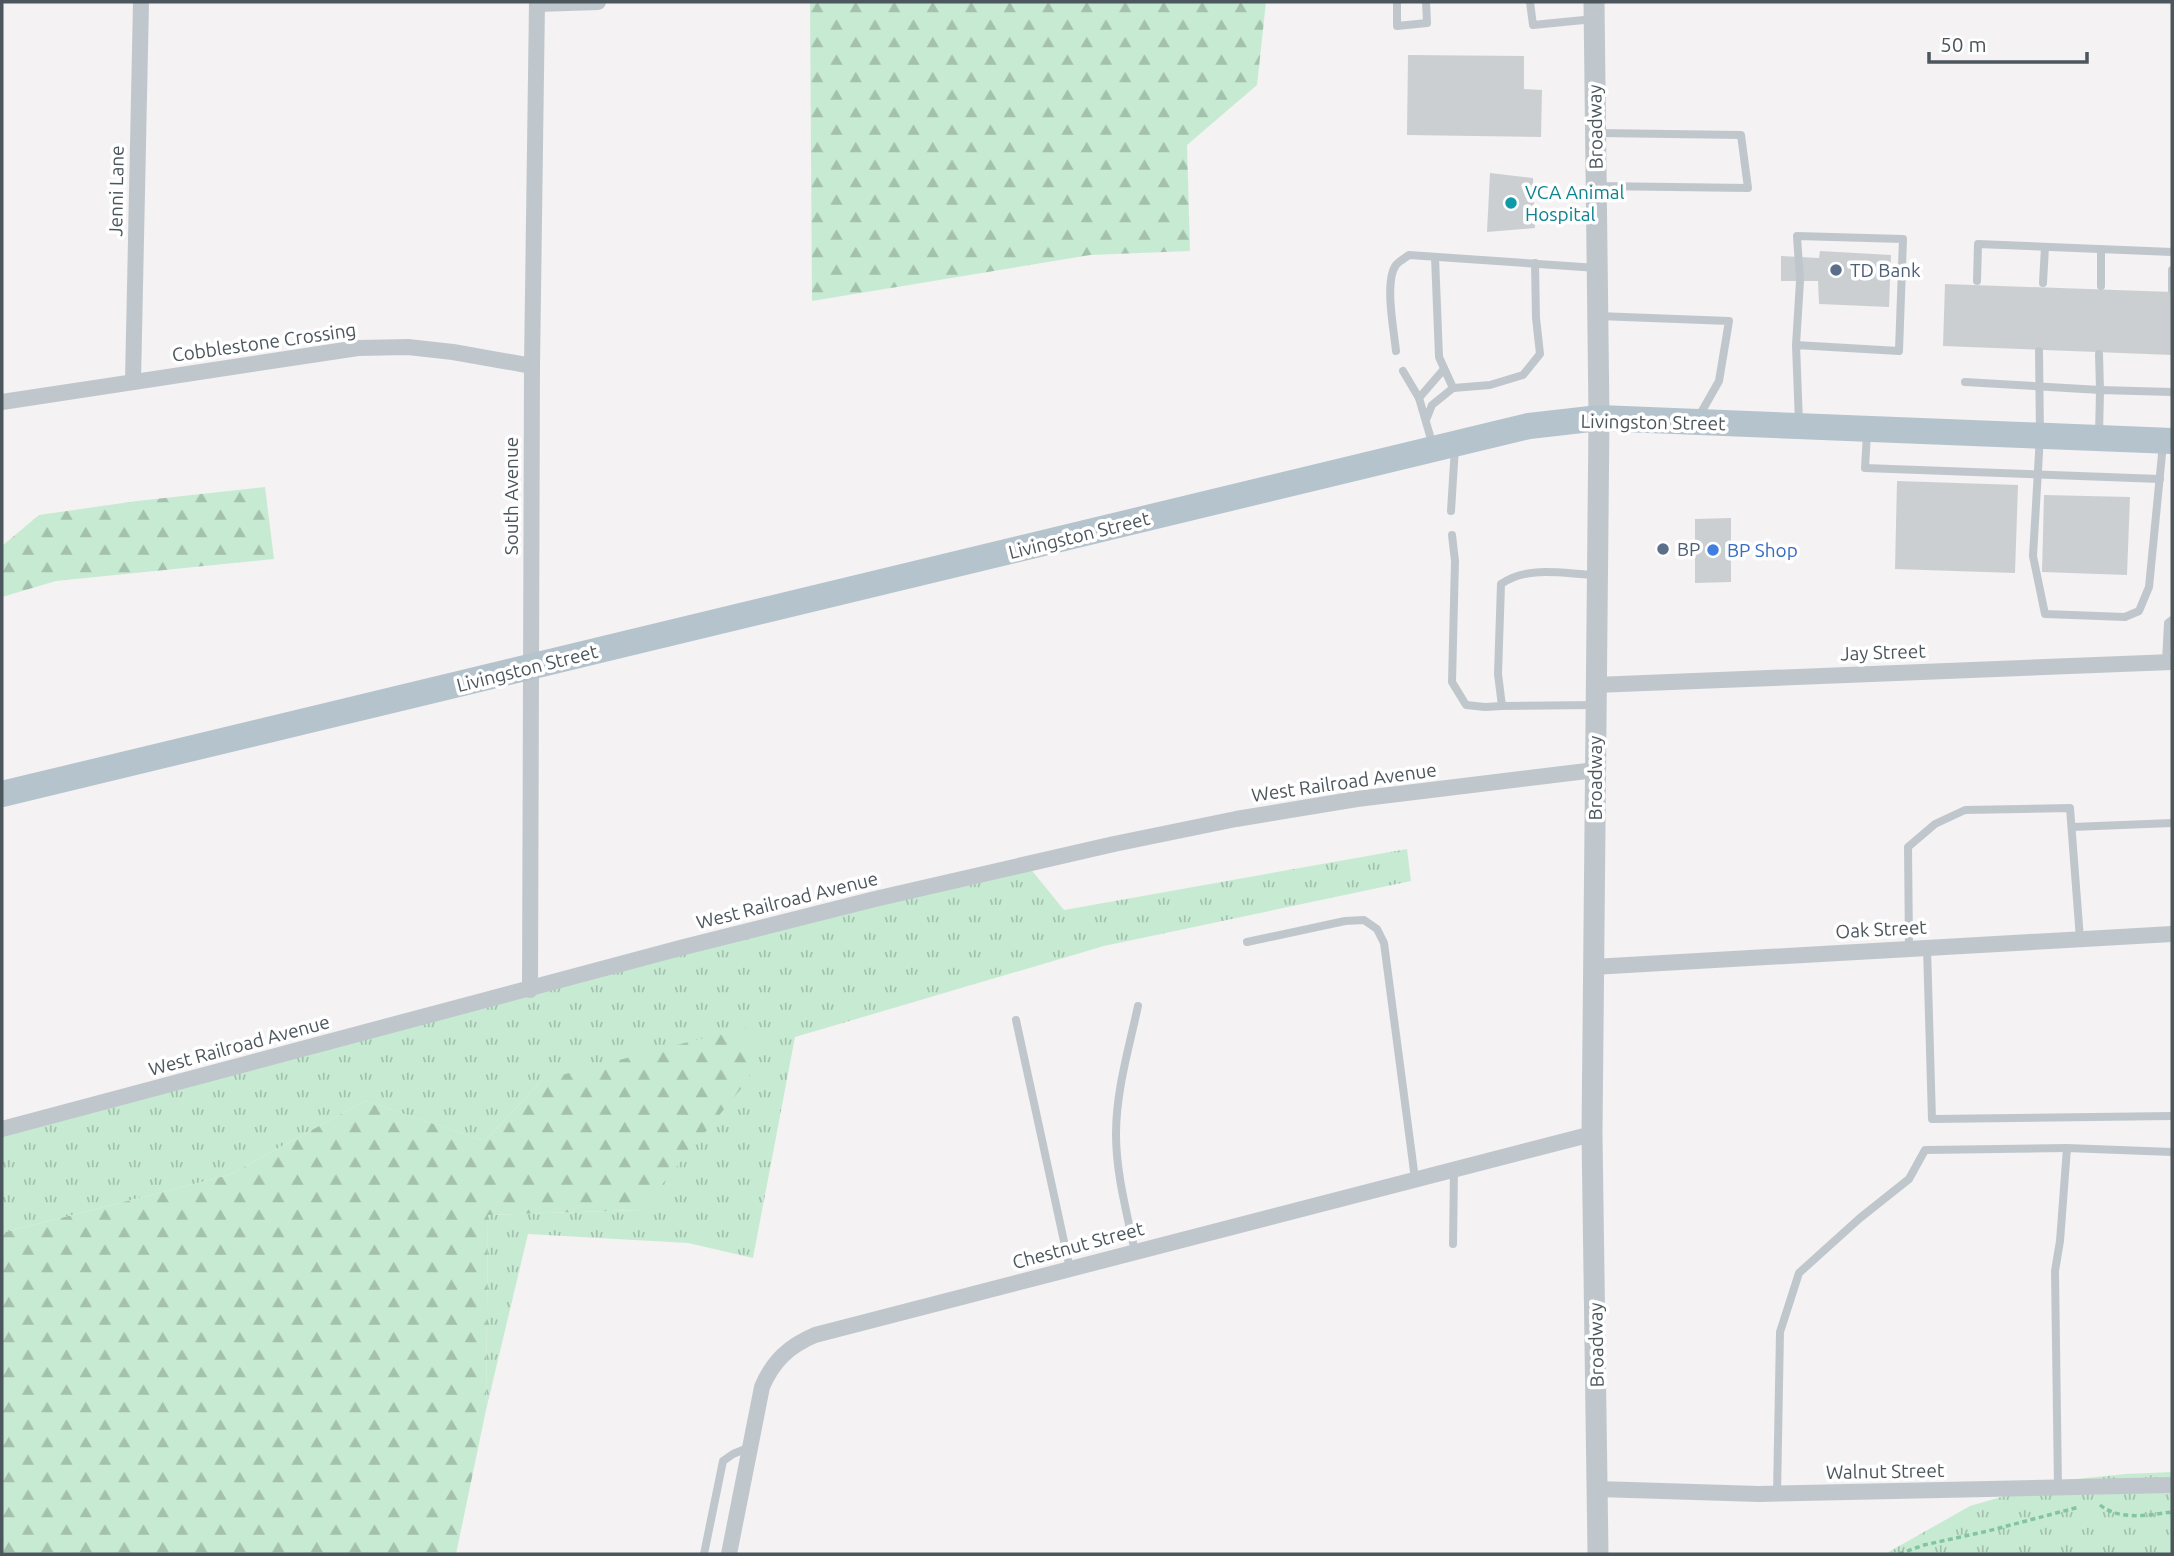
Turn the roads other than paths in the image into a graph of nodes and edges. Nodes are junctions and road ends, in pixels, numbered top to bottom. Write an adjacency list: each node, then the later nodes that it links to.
1 (141, 2): 29 (street, Jenni Lane)
2 (598, 2): 6 (street)
3 (1396, 2): 4 (lane)
4 (1426, 2)
5 (1530, 2): 7 (lane)
6 (537, 3): 26 (street, South Avenue)
7 (1594, 10): 8 (street, Broadway)
8 (1596, 133): 9 (street, Broadway); 9 (lane)
9 (1596, 186): 15 (street, Broadway)
10 (2045, 247): 11 (lane); 17 (lane); 18 (lane)
11 (2101, 249): 12 (lane); 19 (lane)
12 (2172, 252)
13 (1436, 257): 14 (lane); 23 (lane); 27 (lane)
14 (1535, 263): 15 (lane); 32 (lane)
15 (1597, 268): 21 (street, Broadway)
16 (2172, 270): 20 (lane)
17 (1977, 281)
18 (2043, 283)
19 (2101, 286)
20 (2172, 290)
21 (1598, 316): 37 (street, Broadway); 39 (lane)
22 (1796, 345): 22 (lane); 40 (lane)
23 (1396, 351)
24 (2039, 351): 31 (lane)
25 (2099, 354): 33 (lane)
26 (532, 366): 29 (street, Cobblestone Crossing); 53 (street, South Avenue)
27 (1444, 369): 32 (lane); 35 (lane)
28 (1403, 371): 35 (lane)
29 (133, 382): 36 (street, Cobblestone Crossing)
30 (1965, 382): 31 (lane)
31 (2039, 387): 33 (lane); 42 (lane)
32 (1453, 388): 38 (lane)
33 (2100, 390): 34 (lane); 43 (lane)
34 (2172, 392)
35 (1419, 398): 38 (lane)
36 (2, 402)
37 (1599, 418): 39 (main road, Livingston Street); 45 (main road, Livingston Street); 50 (street, Broadway)
38 (1426, 420): 45 (lane)
39 (1695, 422): 40 (main road, Livingston Street)
40 (1800, 426): 41 (main road, Livingston Street)
41 (1867, 429): 42 (main road, Livingston Street); 46 (lane)
42 (2040, 436): 43 (main road, Livingston Street); 46 (lane)
43 (2099, 438): 44 (main road, Livingston Street)
44 (2168, 441): 47 (lane)
45 (1444, 446): 48 (lane); 53 (main road, Livingston Street)
46 (2037, 473): 47 (lane); 47 (lane)
47 (2160, 479)
48 (1451, 510)
49 (1452, 535): 55 (lane)
50 (1597, 575): 54 (street, Broadway); 55 (lane)
51 (2172, 620): 52 (lane)
52 (2169, 662): 54 (street, Jay Street)
53 (531, 667): 57 (main road, Livingston Street); 66 (street, South Avenue)
54 (1595, 695): 55 (lane); 56 (street, Broadway)
55 (1502, 706)
56 (1595, 770): 65 (street, Broadway); 66 (street, West Railroad Avenue)
57 (2, 794)
58 (2172, 823): 59 (lane)
59 (2072, 827): 61 (lane); 64 (lane)
60 (2172, 934): 61 (street, Oak Street)
61 (2080, 939): 63 (street, Oak Street)
62 (1247, 942): 75 (lane)
63 (1927, 948): 64 (street, Oak Street); 69 (lane)
64 (1909, 949): 65 (street, Oak Street)
65 (1593, 967): 71 (street, Broadway)
66 (530, 990): 70 (street, West Railroad Avenue)
67 (1138, 1006): 77 (lane)
68 (1016, 1020): 78 (lane)
69 (2172, 1116)
70 (2, 1129)
71 (1592, 1134): 74 (street, Chestnut Street); 82 (street, Broadway)
72 (2067, 1148): 73 (lane); 81 (lane); 83 (lane)
73 (2172, 1152)
74 (1454, 1169): 75 (street, Chestnut Street); 76 (lane)
75 (1415, 1179): 77 (street, Chestnut Street)
76 (1453, 1244)
77 (1135, 1252): 78 (street, Chestnut Street)
78 (1070, 1269): 79 (street, Chestnut Street)
79 (750, 1447): 84 (lane); 85 (street, Chestnut Street)
80 (2172, 1485): 81 (street, Walnut Street)
81 (2058, 1488): 83 (street, Walnut Street)
82 (1598, 1489): 83 (street, Walnut Street); 86 (street, Broadway)
83 (1777, 1494)
84 (704, 1554)
85 (729, 1554)
86 (1598, 1554)

